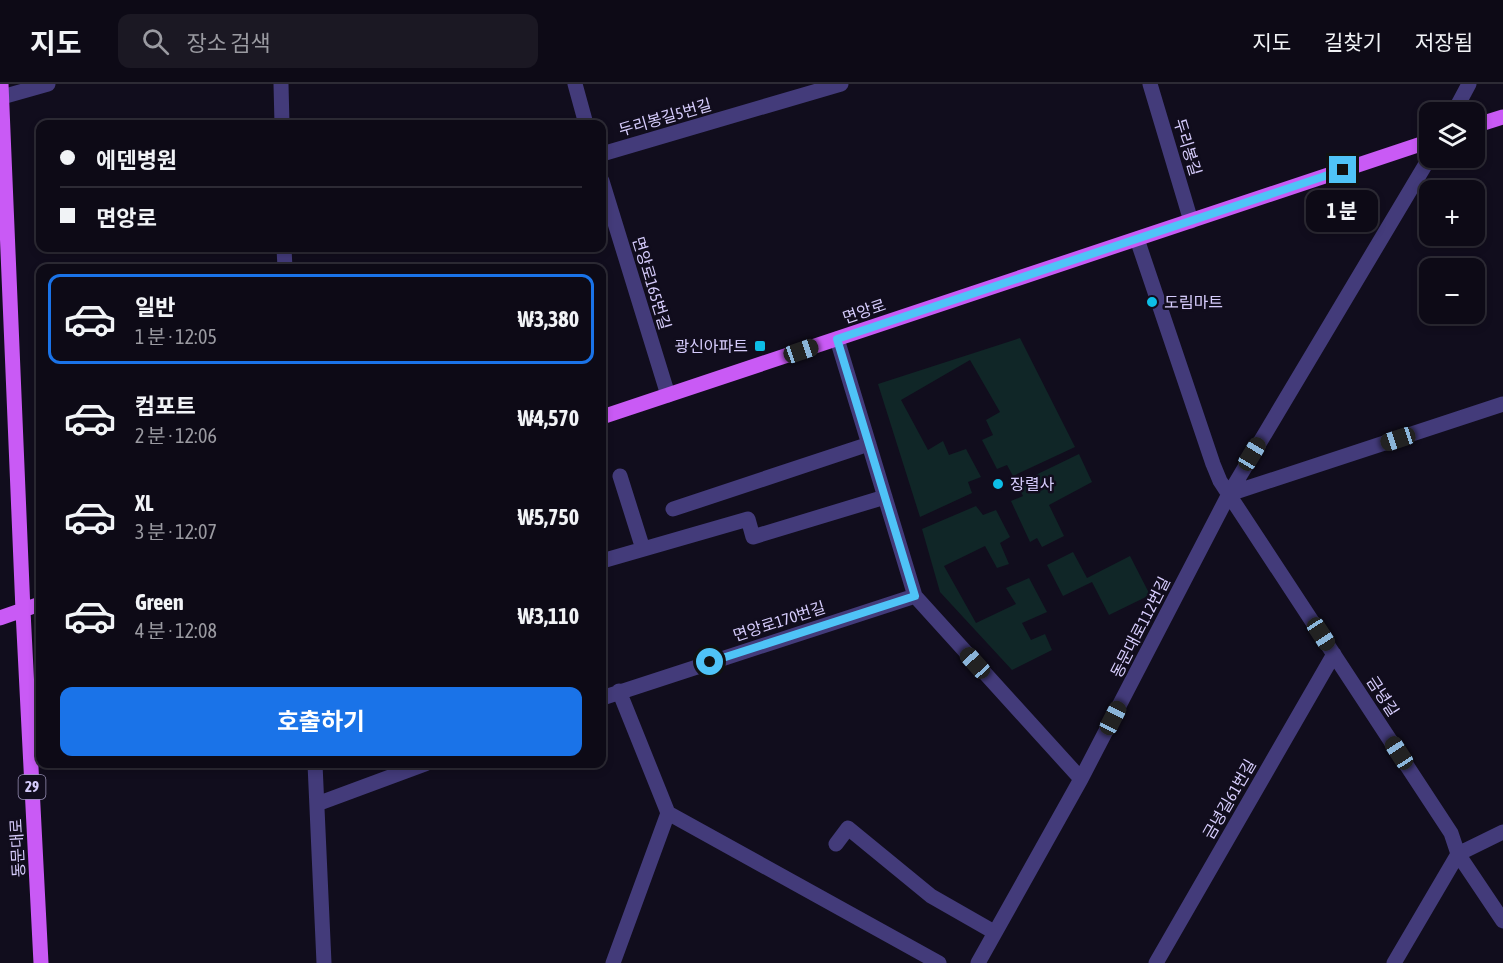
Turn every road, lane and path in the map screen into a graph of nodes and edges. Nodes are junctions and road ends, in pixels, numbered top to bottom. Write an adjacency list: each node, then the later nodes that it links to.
1 (48, 84): 7 (street)
2 (281, 84): 10 (street)
3 (576, 84): 11 (street)
4 (841, 84): 14 (street, 두리봉길5번길)
5 (1150, 84): 17 (street, 두리봉길)
6 (1469, 84): 8 (street)
7 (2, 91): 32 (main road, 동문대로 / 29)
8 (1459, 102)
9 (1503, 117): 12 (main road)
10 (282, 120)
11 (585, 120)
12 (1485, 123)
13 (1419, 145): 17 (main road, 면앙로)
14 (606, 153)
15 (1423, 168): 25 (street, 동문대로112번길)
16 (606, 194): 20 (street, 면앙로165번길)
17 (1191, 221): 18 (main road, 면앙로)
18 (1137, 239): 19 (main road, 면앙로); 25 (street)
19 (837, 339): 20 (main road, 면앙로); 23 (street)
20 (668, 395): 22 (main road, 면앙로)
21 (1503, 404): 25 (street)
22 (606, 416)
23 (869, 444): 26 (street); 27 (street)
24 (620, 476): 28 (street)
25 (1229, 494): 34 (street, 금녕길); 39 (street, 동문대로112번길)
26 (885, 497): 28 (street); 30 (street)
27 (673, 509)
28 (643, 549): 29 (street)
29 (606, 560)
30 (915, 596): 35 (street, 면앙로170번길); 39 (street)
31 (36, 606): 32 (main road)
32 (23, 611): 33 (main road); 47 (main road, 동문대로 / 29)
33 (0, 618)
34 (1334, 654): 44 (street, 금녕길); 52 (street, 금녕길61번길)
35 (619, 691): 36 (street, 면앙로170번길); 41 (street)
36 (606, 696)
37 (315, 768): 40 (street)
38 (415, 768): 40 (street)
39 (1081, 779): 46 (street, 동문대로112번길)
40 (317, 804): 48 (street)
41 (668, 813): 49 (street); 50 (street)
42 (1503, 832): 44 (street)
43 (836, 844): 46 (street)
44 (1458, 854): 45 (street, 금녕길); 53 (street)
45 (1503, 921)
46 (994, 932): 51 (street, 동문대로112번길)
47 (41, 963)
48 (324, 963)
49 (613, 963)
50 (939, 963)
51 (978, 963)
52 (1156, 963)
53 (1394, 963)

